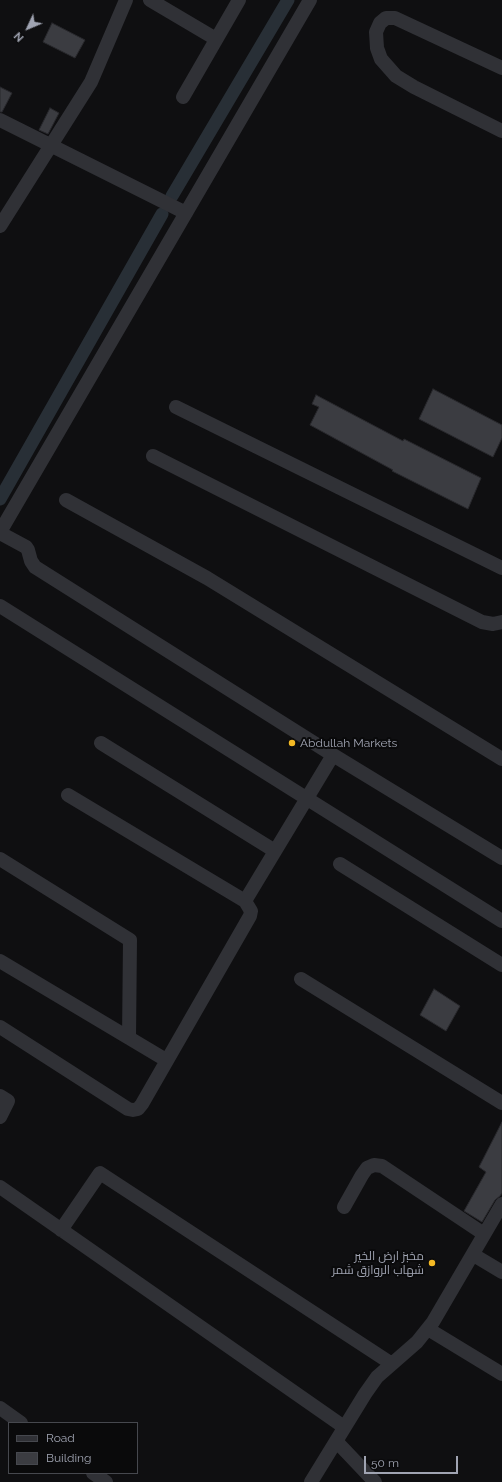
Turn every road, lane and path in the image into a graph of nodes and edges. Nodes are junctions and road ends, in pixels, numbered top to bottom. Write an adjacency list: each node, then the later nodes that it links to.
1 (126, 0): 10 (street)
2 (150, 0): 5 (street)
3 (239, 0): 5 (street)
4 (310, 0): 11 (street)
5 (216, 39): 7 (street)
6 (502, 68): 9 (street)
7 (183, 97)
8 (0, 120): 10 (street)
9 (502, 131)
10 (50, 146): 11 (street); 12 (street)
11 (186, 213): 16 (street)
12 (0, 226)
13 (176, 407): 17 (street)
14 (153, 456): 19 (street)
15 (66, 500): 22 (street)
16 (0, 532): 21 (street)
17 (502, 568)
18 (0, 606): 24 (street)
19 (502, 622)
20 (102, 743): 25 (street)
21 (333, 755): 24 (street); 26 (street)
22 (502, 759)
23 (68, 795): 29 (street)
24 (306, 799): 25 (street); 30 (street)
25 (275, 851): 29 (street)
26 (502, 858)
27 (0, 859): 35 (street)
28 (340, 864): 32 (street)
29 (246, 901): 36 (street)
30 (502, 921)
31 (0, 961): 35 (street)
32 (502, 966)
33 (301, 979): 38 (street)
34 (0, 1027): 36 (street)
35 (129, 1038): 36 (street)
36 (166, 1060)
37 (0, 1096): 39 (street)
38 (502, 1103)
39 (0, 1117)
40 (0, 1187): 43 (street)
41 (502, 1204): 44 (street)
42 (344, 1206): 44 (street)
43 (61, 1230): 48 (street); 52 (street)
44 (484, 1234): 47 (street)
45 (477, 1257): 46 (street)
46 (502, 1272)
47 (428, 1329): 48 (street); 49 (street)
48 (392, 1364): 52 (street)
49 (502, 1374)
50 (0, 1408): 51 (street)
51 (20, 1422)
52 (344, 1427): 53 (street)
53 (336, 1440): 56 (street); 57 (street)
54 (94, 1474): 55 (street)
55 (106, 1482)
56 (311, 1482)
57 (375, 1482)

